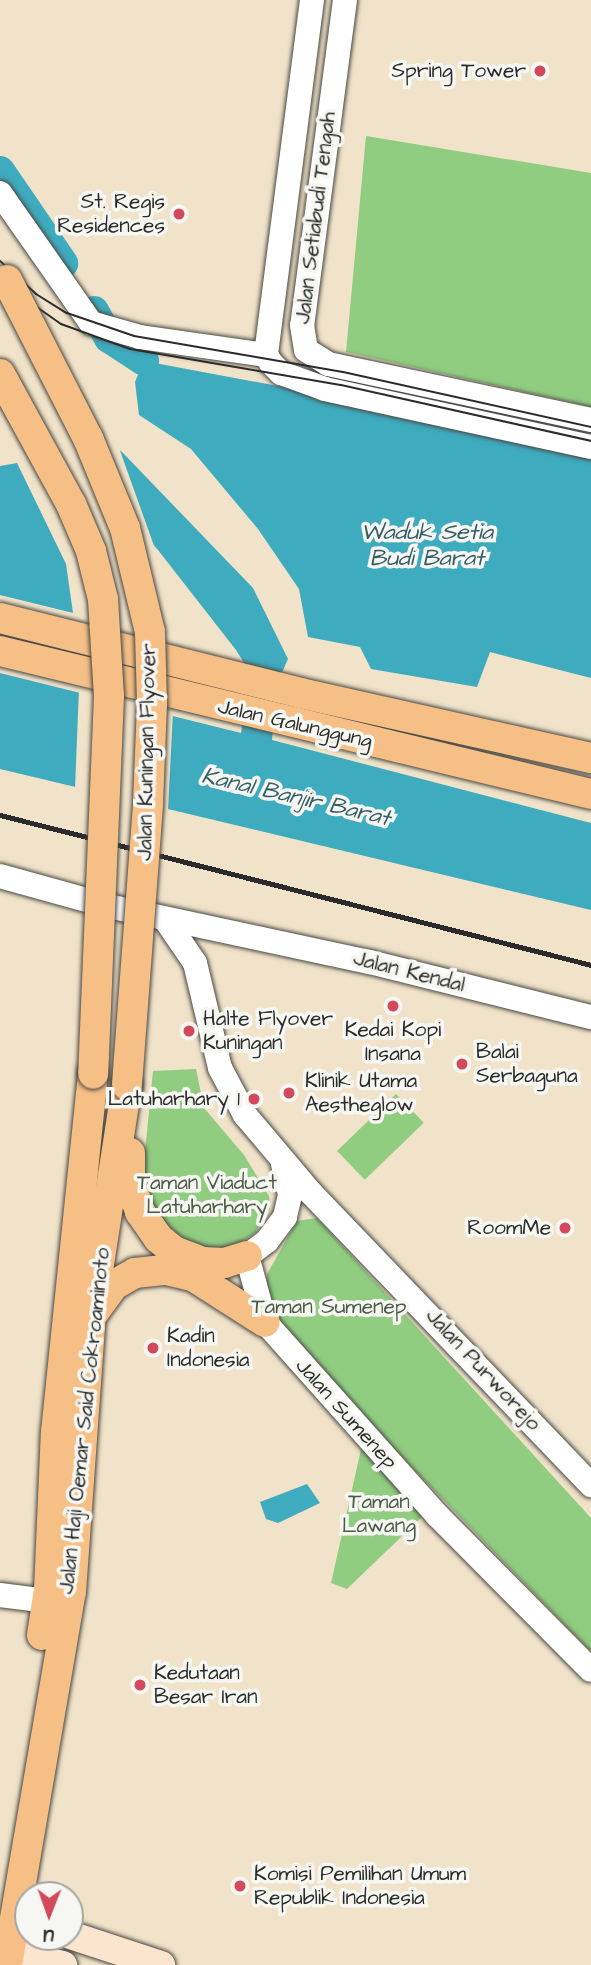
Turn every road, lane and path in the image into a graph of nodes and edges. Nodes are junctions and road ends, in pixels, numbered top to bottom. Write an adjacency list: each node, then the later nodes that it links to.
1 (313, 0): 5 (street, Jalan Setiabudi Tengah)
2 (345, 0): 7 (street, Jalan Setiabudi Tengah)
3 (0, 193): 5 (street)
4 (4, 274): 21 (main road, Jalan Kuningan Flyover, bridge)
5 (266, 355): 9 (street)
6 (0, 374): 20 (main road, Jalan Kuningan Flyover, bridge)
7 (491, 398): 8 (street, Jalan Setiabudi Tengah); 9 (street)
8 (591, 421)
9 (485, 424): 10 (street)
10 (591, 447)
11 (0, 618): 13 (main road, Jalan Galunggung)
12 (0, 651): 14 (main road, Jalan Galunggung)
13 (591, 758)
14 (591, 794)
15 (0, 876): 16 (street, Jalan Kendal)
16 (165, 919): 17 (street, Jalan Kendal); 18 (street)
17 (226, 930): 18 (street); 19 (street, Jalan Kendal)
18 (201, 979): 22 (street)
19 (591, 1017)
20 (93, 1074): 28 (main road, Jalan Haji Oemar Said Cokroaminoto)
21 (127, 1089): 23 (main road); 24 (main road, Jalan Haji Oemar Said Cokroaminoto)
22 (298, 1191): 23 (street); 26 (street, Jalan Purworejo)
23 (247, 1256): 25 (street, Jalan Sumenep)
24 (92, 1315): 25 (main road); 30 (main road, Jalan Haji Oemar Said Cokroaminoto)
25 (265, 1322): 29 (street, Jalan Sumenep)
26 (591, 1485)
27 (0, 1595): 28 (street)
28 (47, 1601): 30 (main road, Jalan Haji Oemar Said Cokroaminoto)
29 (591, 1670)
30 (11, 1916): 32 (main road, Jalan Haji Oemar Said Cokroaminoto)
31 (84, 1940): 34 (main road)
32 (6, 1956): 33 (main road)
33 (63, 1965)
34 (161, 1965)

